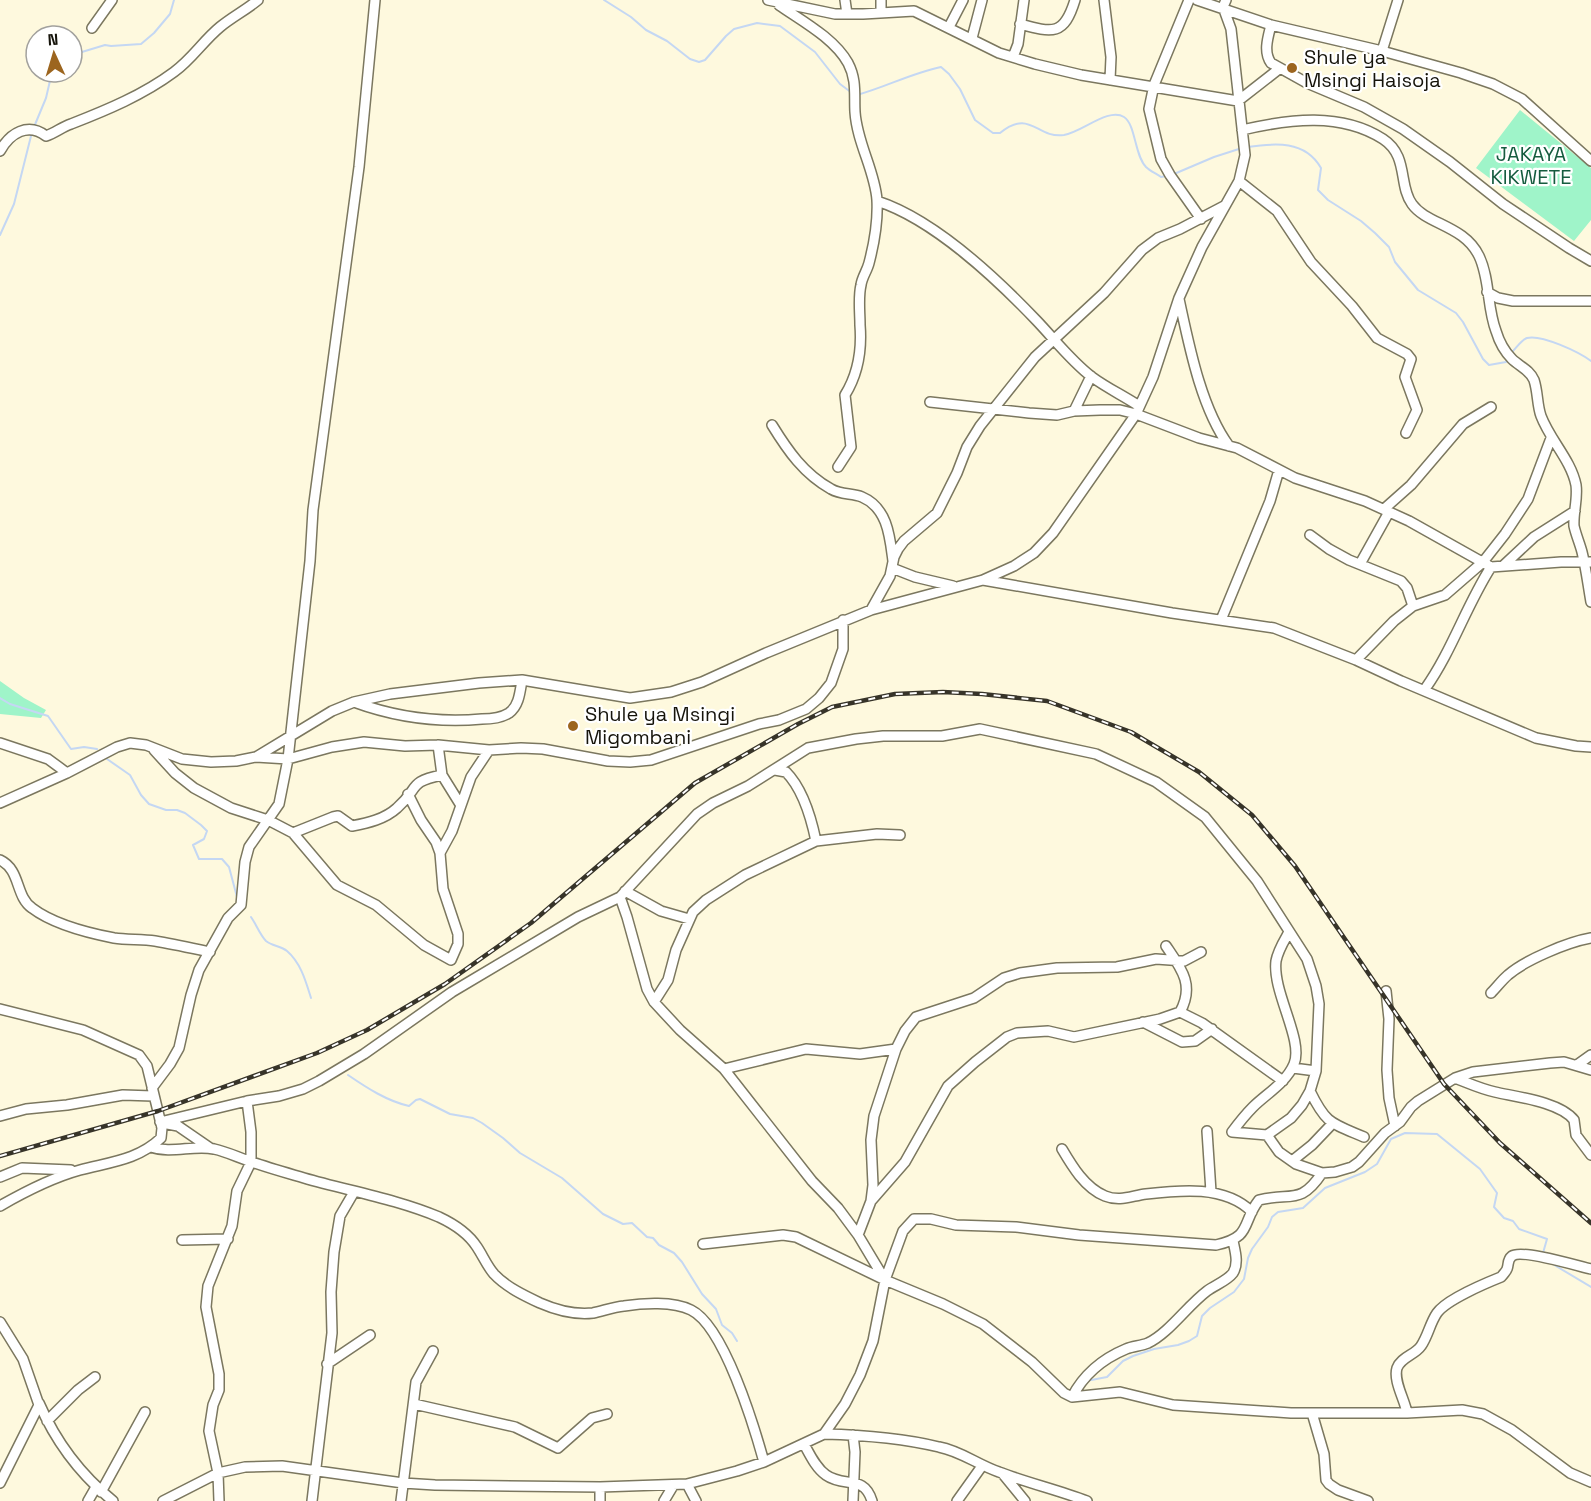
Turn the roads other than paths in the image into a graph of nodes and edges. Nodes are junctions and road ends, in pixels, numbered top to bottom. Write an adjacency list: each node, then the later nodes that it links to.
1 (112, 0): 23 (street)
2 (258, 0): 32 (street)
3 (375, 0): 75 (street)
4 (845, 0): 19 (street)
5 (881, 0): 18 (street)
6 (915, 0): 17 (street)
7 (963, 0): 22 (street)
8 (982, 0): 24 (street)
9 (1023, 0): 20 (street)
10 (1075, 0): 20 (street)
11 (1104, 0): 28 (street)
12 (1190, 0): 29 (street)
13 (1197, 0): 16 (street)
14 (1398, 0): 25 (street)
15 (772, 1): 19 (street); 35 (street)
16 (1225, 4): 21 (street); 30 (street)
17 (914, 11): 18 (street); 22 (street)
18 (880, 13): 19 (street)
19 (847, 14)
20 (1020, 24): 26 (street)
21 (1271, 25): 25 (street); 27 (street)
22 (949, 27): 24 (street)
23 (92, 28)
24 (972, 38): 26 (street)
25 (1382, 51): 33 (street)
26 (1013, 57): 28 (street)
27 (1279, 69): 30 (street); 38 (street)
28 (1110, 80): 29 (street)
29 (1154, 86): 30 (street); 37 (street)
30 (1238, 100): 31 (street)
31 (1242, 130): 34 (street); 39 (street)
32 (0, 152)
33 (1591, 161)
34 (1239, 181): 36 (street); 50 (street)
35 (877, 201): 42 (street); 53 (street)
36 (1226, 204): 37 (street); 40 (street)
37 (1201, 219): 42 (street)
38 (1591, 261)
39 (1487, 292): 41 (street); 51 (street)
40 (1179, 298): 47 (street); 52 (street)
41 (1591, 301)
42 (1054, 339): 43 (street); 46 (street)
43 (1091, 376): 47 (street); 48 (street)
44 (930, 402): 46 (street)
45 (1491, 407): 55 (street)
46 (993, 409): 48 (street); 61 (street)
47 (1138, 410): 48 (street); 52 (street); 63 (street)
48 (1074, 411)
49 (772, 425): 61 (street)
50 (1406, 433)
51 (1551, 438): 56 (street); 60 (street)
52 (1229, 446): 54 (street)
53 (838, 467)
54 (1279, 470): 55 (street); 70 (street)
55 (1387, 511): 59 (street); 60 (street)
56 (1575, 511): 58 (street); 62 (street)
57 (1310, 535): 59 (street)
58 (1588, 562): 62 (street); 64 (street)
59 (1360, 564): 67 (street)
60 (1487, 564): 62 (street); 67 (street); 73 (street)
61 (892, 565): 65 (street); 68 (street)
62 (1504, 565)
63 (983, 580): 65 (street); 70 (street)
64 (1590, 583): 66 (street)
65 (956, 587): 68 (street)
66 (1591, 602)
67 (1413, 606): 71 (street)
68 (871, 610): 69 (street)
69 (843, 620): 72 (street); 80 (street)
70 (1221, 620): 71 (street)
71 (1356, 660): 73 (street)
72 (522, 680): 74 (street); 74 (street)
73 (1425, 689): 79 (street)
74 (354, 702): 75 (street)
75 (290, 736): 81 (street); 82 (street)
76 (0, 743): 84 (street)
77 (438, 745): 80 (street); 82 (street); 85 (street)
78 (151, 746): 81 (street); 84 (street); 89 (street)
79 (1591, 747)
80 (489, 750): 88 (street)
81 (256, 756): 82 (street)
82 (288, 759): 89 (street)
83 (775, 770): 92 (street); 95 (street); 97 (street)
84 (67, 773): 87 (street)
85 (442, 775): 86 (street); 88 (street)
86 (408, 794): 90 (street); 93 (street)
87 (0, 803)
88 (460, 804): 93 (street)
89 (268, 820): 90 (street); 100 (street)
90 (293, 833): 93 (street)
91 (900, 835): 92 (street)
92 (816, 841): 96 (street)
93 (440, 853)
94 (0, 861): 100 (street)
95 (622, 894): 96 (street); 105 (street); 121 (street)
96 (690, 919): 105 (street)
97 (1289, 932): 113 (street); 116 (street)
98 (1591, 938): 104 (street)
99 (1166, 946): 102 (street)
100 (210, 952): 120 (street)
101 (1201, 952): 102 (street)
102 (1176, 961): 107 (street); 110 (street)
103 (1386, 991): 125 (street)
104 (1491, 993)
105 (654, 1002): 114 (street)
106 (0, 1009): 120 (street)
107 (1180, 1012): 108 (street); 109 (street)
108 (1143, 1022): 109 (street); 140 (street)
109 (1212, 1029): 118 (street)
110 (896, 1049): 114 (street); 140 (street)
111 (1591, 1055): 112 (street)
112 (1578, 1065): 115 (street); 117 (street)
113 (1293, 1068): 116 (street); 118 (street)
114 (723, 1069): 143 (street)
115 (1591, 1070)
116 (1316, 1071): 119 (street)
117 (1455, 1078): 125 (street); 132 (street)
118 (1283, 1081): 127 (street)
119 (1310, 1091): 124 (street); 127 (street)
120 (153, 1092): 122 (street); 123 (street)
121 (247, 1101): 123 (street); 134 (street)
122 (0, 1116)
123 (160, 1122): 129 (street); 130 (street)
124 (1332, 1124): 128 (street); 133 (street)
125 (1395, 1126): 136 (street)
126 (1208, 1131): 139 (street)
127 (1267, 1135): 133 (street)
128 (1364, 1137)
129 (151, 1148): 130 (street); 135 (street)
130 (211, 1149): 134 (street)
131 (1062, 1149): 139 (street)
132 (1591, 1155)
133 (1292, 1161): 136 (street)
134 (251, 1162): 138 (street); 144 (street)
135 (79, 1170): 137 (street); 141 (street)
136 (1322, 1173): 142 (street)
137 (0, 1176)
138 (354, 1192): 153 (street); 166 (street)
139 (1211, 1192): 142 (street)
140 (871, 1201): 143 (street)
141 (0, 1206)
142 (1252, 1212): 146 (street)
143 (858, 1235): 149 (street)
144 (228, 1239): 145 (street); 169 (street)
145 (182, 1240)
146 (1233, 1241): 149 (street); 155 (street)
147 (703, 1244): 149 (street)
148 (1591, 1269): 160 (street)
149 (885, 1280): 155 (street); 163 (street)
150 (0, 1322): 156 (street)
151 (370, 1335): 153 (street)
152 (433, 1351): 157 (street)
153 (327, 1364): 168 (street)
154 (95, 1377): 162 (street)
155 (1072, 1397): 159 (street)
156 (38, 1401): 162 (street); 172 (street)
157 (414, 1404): 161 (street); 173 (street)
158 (145, 1412): 178 (street)
159 (1312, 1413): 160 (street); 193 (street)
160 (1407, 1413): 171 (street)
161 (607, 1414)
162 (47, 1421): 178 (street)
163 (824, 1434): 164 (street); 165 (street)
164 (853, 1435): 167 (street); 174 (street)
165 (804, 1444): 166 (street); 174 (street)
166 (764, 1462): 175 (street)
167 (982, 1466): 170 (street); 190 (street)
168 (316, 1471): 169 (street); 173 (street); 183 (street)
169 (218, 1473): 181 (street); 182 (street)
170 (1002, 1473): 191 (street); 192 (street)
171 (1591, 1482)
172 (0, 1483)
173 (403, 1483): 177 (street); 184 (street)
174 (852, 1483): 188 (street); 189 (street)
175 (687, 1484): 176 (street); 187 (street)
176 (672, 1486): 177 (street); 186 (street)
177 (600, 1487): 185 (street)
178 (98, 1489): 179 (street); 180 (street)
179 (88, 1501)
180 (113, 1501)
181 (163, 1501)
182 (219, 1501)
183 (312, 1501)
184 (401, 1501)
185 (600, 1501)
186 (664, 1501)
187 (696, 1501)
188 (853, 1501)
189 (872, 1501)
190 (957, 1501)
191 (1025, 1501)
192 (1087, 1501)
193 (1368, 1501)

